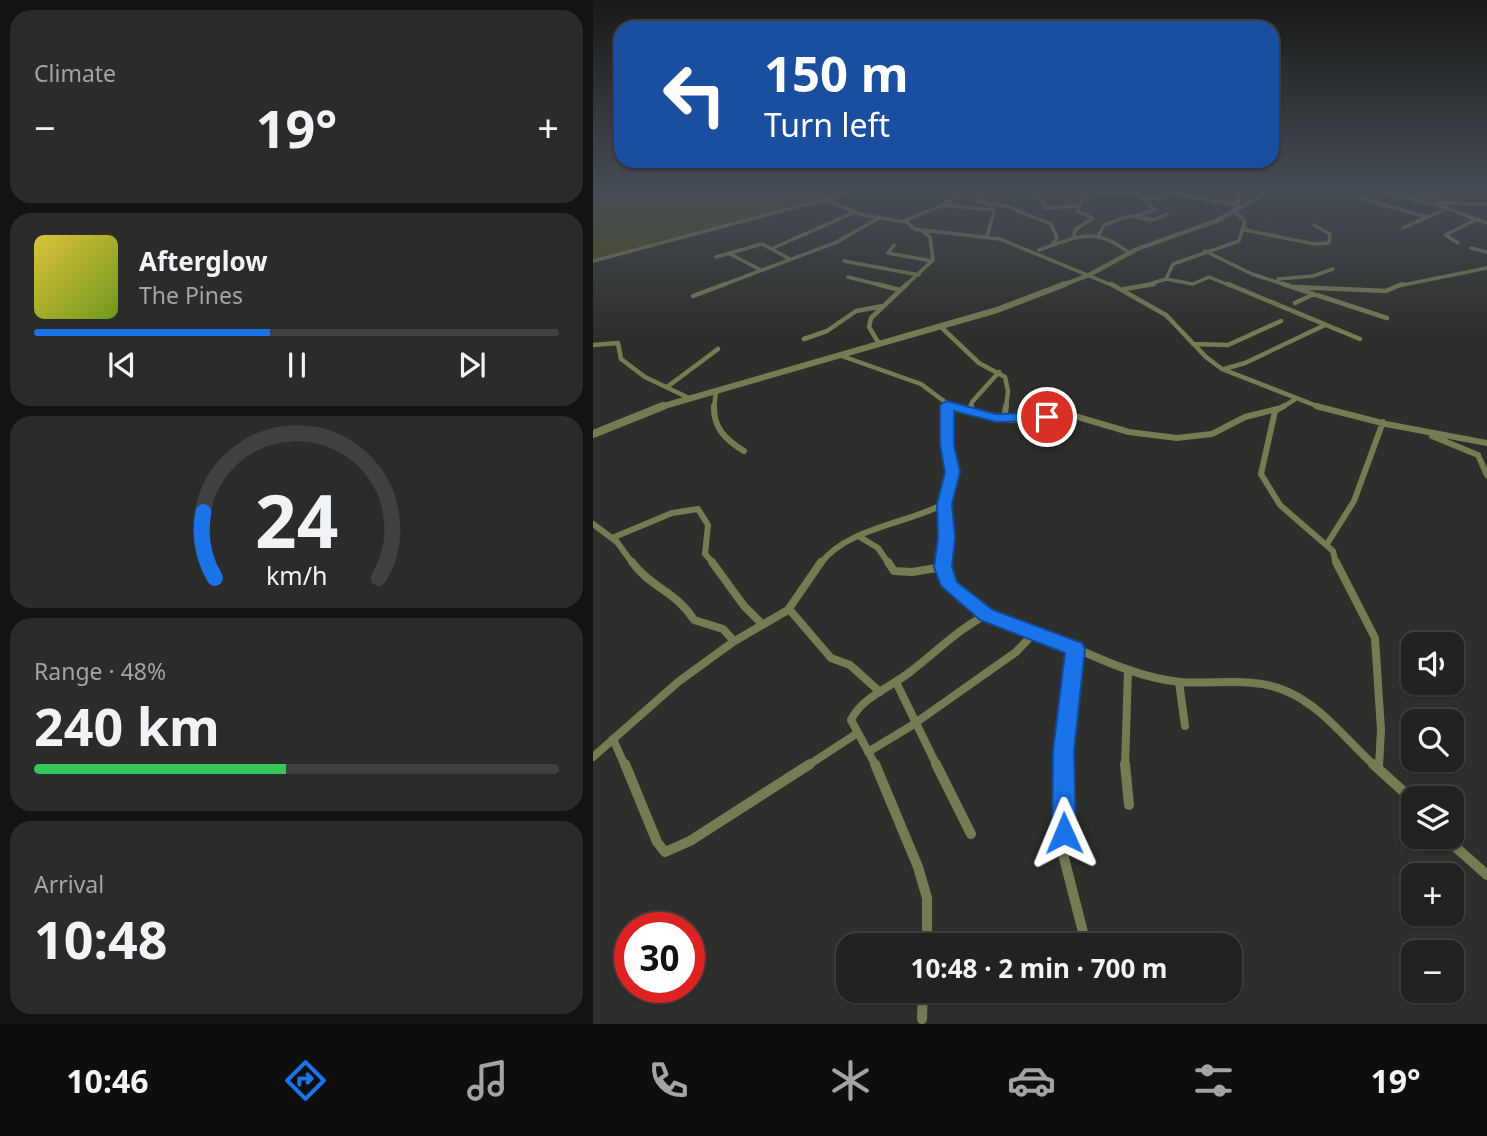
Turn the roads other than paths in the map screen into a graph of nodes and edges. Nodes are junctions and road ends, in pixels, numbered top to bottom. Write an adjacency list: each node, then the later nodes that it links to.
1 (681, 238): 26 (street)
2 (796, 238): 17 (street)
3 (844, 238): 25 (street)
4 (930, 238): 28 (street)
5 (994, 238): 19 (street)
6 (1057, 238): 16 (street)
7 (1070, 238): 16 (street)
8 (1105, 238): 23 (street)
9 (1166, 238): 23 (street)
10 (1240, 238): 20 (street)
11 (1277, 238): 12 (street)
12 (1330, 238)
13 (1450, 238): 14 (street)
14 (1458, 243)
15 (894, 245): 28 (street)
16 (1049, 247): 19 (street)
17 (773, 248): 22 (street); 25 (street)
18 (1471, 248): 21 (street)
19 (1039, 250): 33 (street)
20 (1205, 251): 35 (street); 36 (street)
21 (1487, 252)
22 (728, 253): 24 (street); 31 (street)
23 (1129, 253): 33 (street)
24 (716, 257)
25 (788, 258): 31 (street)
26 (593, 261)
27 (844, 261): 32 (street)
28 (932, 261): 32 (street)
29 (1487, 268): 37 (street)
30 (1333, 269): 36 (street)
31 (761, 270): 41 (street)
32 (919, 275): 39 (street)
33 (1089, 275): 38 (street); 49 (street)
34 (848, 277): 39 (street)
35 (1166, 279): 38 (street); 48 (street)
36 (1277, 279): 37 (street)
37 (1295, 286): 40 (street)
38 (1122, 289): 53 (street)
39 (900, 290): 43 (street)
40 (1314, 294): 42 (street); 46 (street)
41 (693, 296)
42 (1295, 303)
43 (885, 306): 44 (street); 45 (street)
44 (856, 312): 45 (street); 50 (street)
45 (873, 316): 52 (street)
46 (1387, 318)
47 (1281, 321): 53 (street)
48 (1325, 325): 51 (street); 57 (street)
49 (941, 327): 52 (street); 58 (street)
50 (804, 339)
51 (1360, 339)
52 (878, 342): 56 (street)
53 (1193, 344): 57 (street)
54 (593, 345): 59 (street)
55 (718, 349): 59 (street)
56 (839, 355): 60 (street); 63 (street)
57 (1222, 369): 62 (street)
58 (1000, 372): 65 (street); 66 (street)
59 (667, 387): 61 (street)
60 (716, 391): 61 (street); 71 (street)
61 (689, 398): 69 (street)
62 (1294, 400): 64 (street); 67 (street)
63 (947, 405): 65 (street); 75 (street)
64 (1277, 408): 66 (street); 79 (street)
65 (970, 412): 66 (street)
66 (1004, 419)
67 (1383, 422): 68 (street); 79 (street)
68 (1425, 432): 70 (street); 73 (street)
69 (593, 434)
70 (1487, 443)
71 (744, 451)
72 (1487, 453): 73 (street)
73 (1478, 455): 74 (street)
74 (1487, 475)
75 (944, 504): 77 (street); 80 (street)
76 (593, 524): 78 (street)
77 (860, 537): 80 (street); 81 (street)
78 (612, 538): 83 (street); 85 (street)
79 (1327, 544): 97 (street)
80 (943, 567): 82 (street)
81 (789, 609): 83 (street); 90 (street)
82 (987, 615): 84 (street); 88 (street)
83 (762, 624): 85 (street)
84 (1036, 631): 86 (street); 91 (street)
85 (734, 642): 94 (street)
86 (1075, 649): 87 (street); 104 (street)
87 (1128, 670): 89 (street); 99 (street)
88 (896, 682): 90 (street); 91 (street)
89 (1179, 682): 92 (street); 97 (street)
90 (880, 692): 93 (street)
91 (916, 725): 95 (street); 100 (street)
92 (1185, 726)
93 (856, 734): 94 (street); 95 (street)
94 (613, 739): 96 (street)
95 (868, 752): 103 (street)
96 (593, 757)
97 (1379, 766): 98 (street)
98 (1401, 788)
99 (1129, 806)
100 (971, 834)
101 (1458, 849): 102 (street)
102 (1487, 875)
103 (927, 933)
104 (1083, 933)
105 (923, 1003): 106 (street)
106 (922, 1019)

